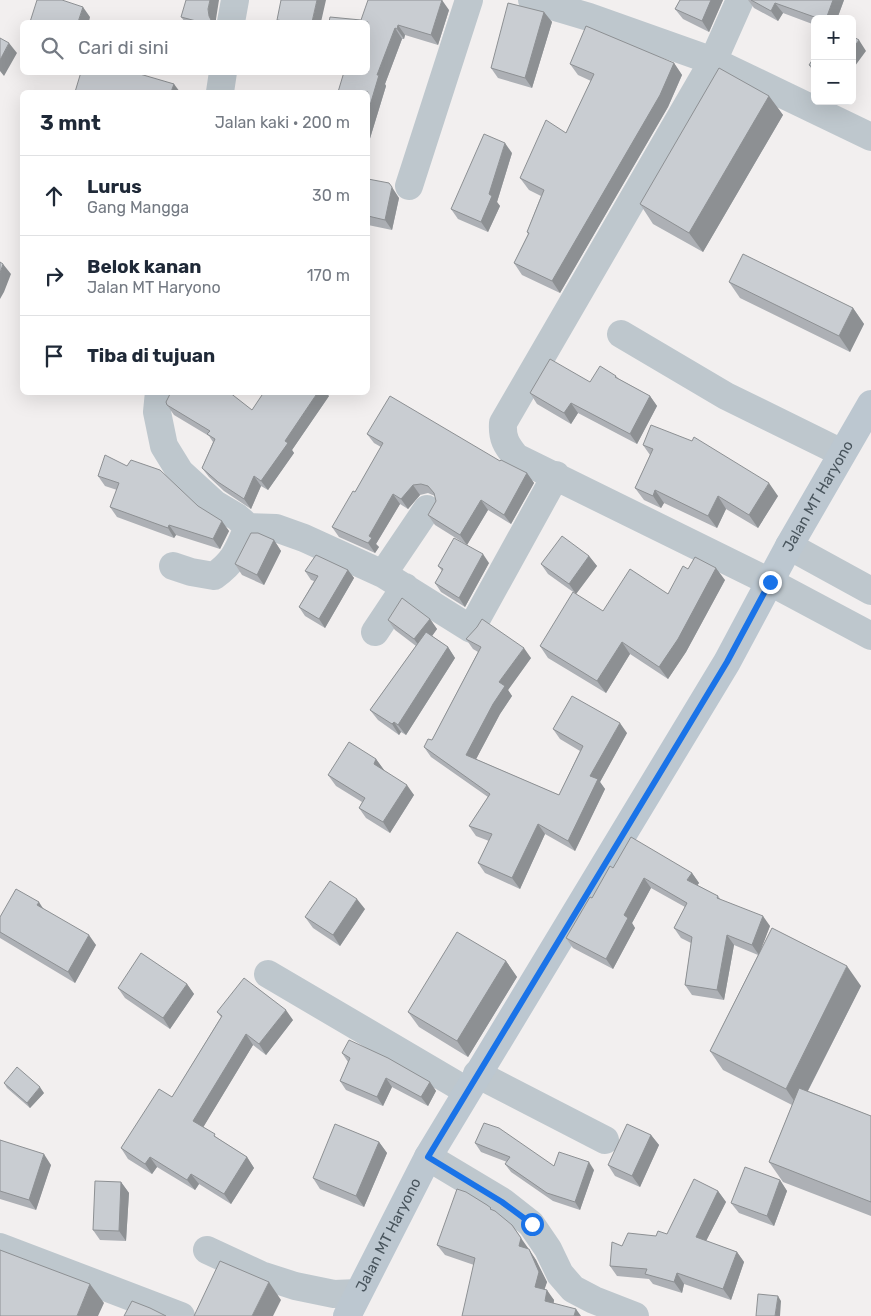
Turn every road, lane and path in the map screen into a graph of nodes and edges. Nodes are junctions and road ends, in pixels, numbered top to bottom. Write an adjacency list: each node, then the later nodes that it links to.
1 (235, 0): 5 (street)
2 (469, 0): 10 (street)
3 (532, 0): 6 (street)
4 (740, 0): 6 (street)
5 (231, 20)
6 (713, 61): 9 (street); 15 (street)
7 (223, 75): 8 (street)
8 (220, 90)
9 (871, 137)
10 (409, 186)
11 (621, 334): 14 (street)
12 (159, 395): 17 (street)
13 (871, 404): 14 (main road, Jalan MT Haryono)
14 (842, 453): 18 (main road, Jalan MT Haryono)
15 (556, 475): 20 (street); 21 (street)
16 (427, 509): 20 (street)
17 (248, 527): 19 (street); 20 (street)
18 (789, 546): 21 (main road, Jalan MT Haryono); 22 (street)
19 (173, 566)
20 (394, 580): 23 (street)
21 (770, 582): 24 (street); 26 (main road, Jalan MT Haryono)
22 (871, 591)
23 (375, 632)
24 (871, 636)
25 (268, 974): 26 (street)
26 (472, 1082): 27 (street); 28 (main road, Jalan MT Haryono)
27 (605, 1140)
28 (428, 1157): 31 (main road, Jalan MT Haryono); 33 (street)
29 (0, 1247): 32 (street)
30 (208, 1250): 31 (street)
31 (353, 1304)
32 (181, 1316)
33 (635, 1316)

